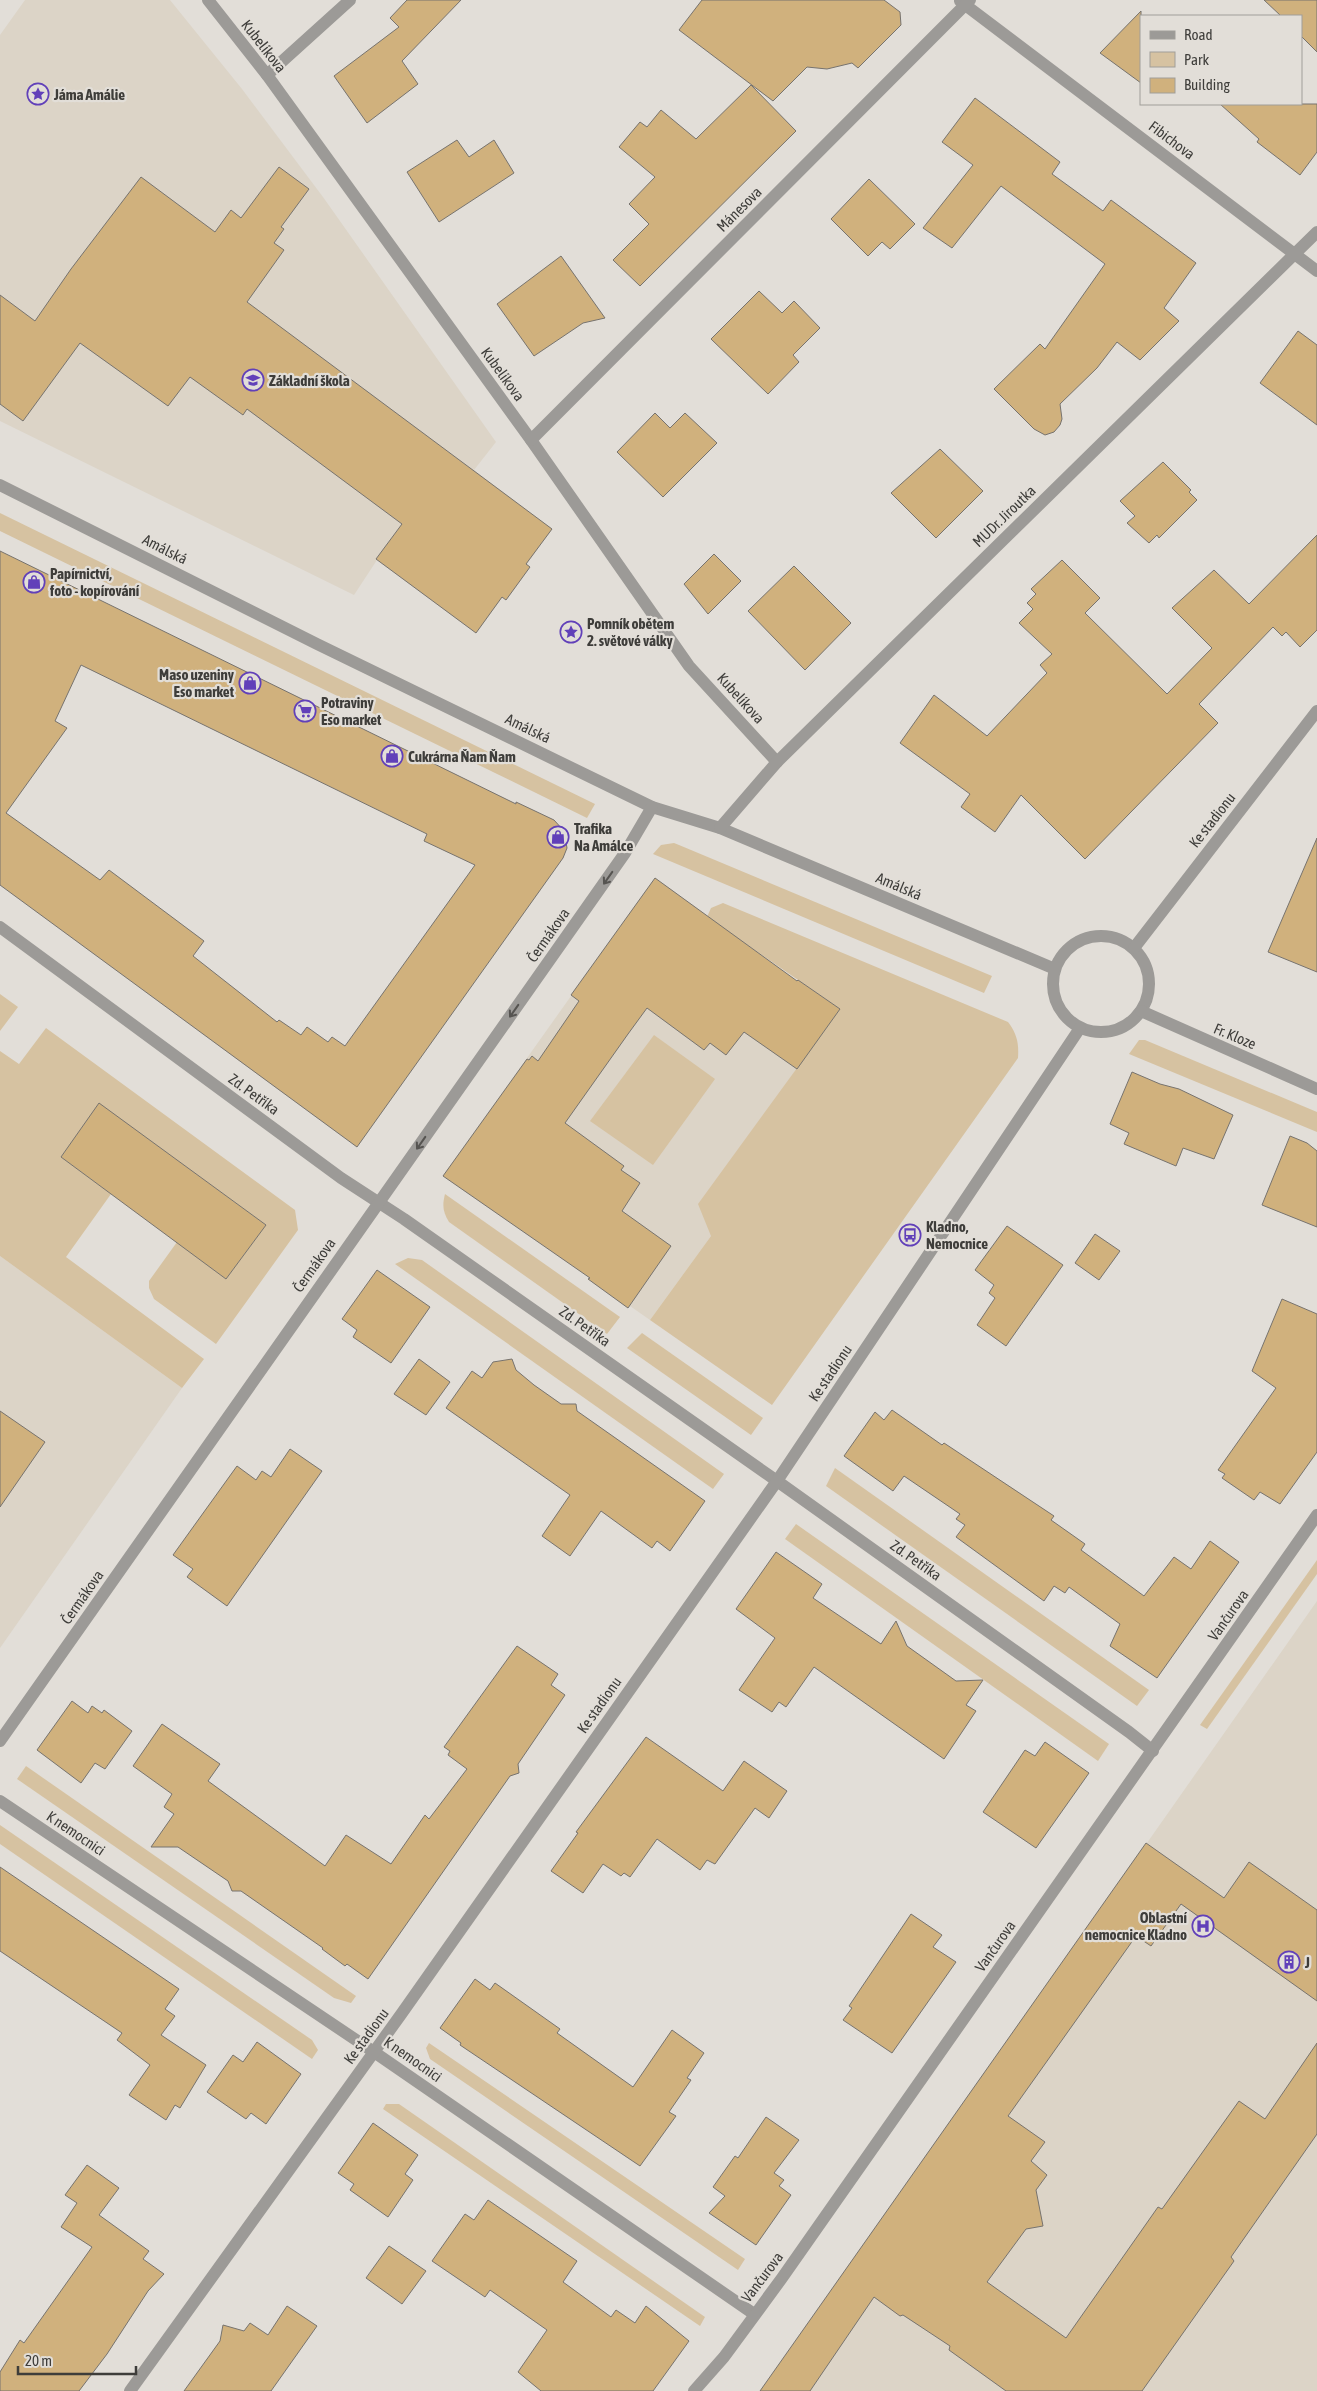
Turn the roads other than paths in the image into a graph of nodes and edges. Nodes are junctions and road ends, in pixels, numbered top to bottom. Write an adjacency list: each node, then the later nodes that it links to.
1 (208, 0): 4 (street, Kubelíkova)
2 (350, 0): 4 (street)
3 (965, 2): 6 (street, Fibichova); 8 (street, Mánesova)
4 (267, 75): 8 (street, Kubelíkova)
5 (1317, 232): 6 (street, MUDr. Jiroutka)
6 (1296, 254): 7 (street, Fibichova); 11 (street, MUDr. Jiroutka)
7 (1317, 271)
8 (531, 440): 11 (street, Kubelíkova)
9 (0, 485): 12 (street, Amálská)
10 (1317, 711): 15 (street, Ke stadionu)
11 (777, 762): 13 (street, MUDr. Jiroutka)
12 (652, 806): 13 (street, Amálská); 20 (street, Čermákova, one-way to 20)
13 (720, 828): 16 (street, Amálská)
14 (0, 927): 20 (street, Zd. Petříka)
15 (1134, 948): 16 (street); 17 (street)
16 (1055, 969): 18 (street)
17 (1141, 1011): 18 (street); 19 (street, Fr. Kloze)
18 (1080, 1028): 21 (street, Ke stadionu)
19 (1317, 1089)
20 (378, 1204): 21 (street, Zd. Petříka); 23 (street, Čermákova)
21 (777, 1481): 24 (street, Zd. Petříka); 26 (street, Ke stadionu)
22 (1317, 1515): 24 (street, Vančurova)
23 (0, 1741)
24 (1153, 1751): 27 (street, Vančurova)
25 (0, 1801): 26 (street, K nemocnici)
26 (374, 2052): 27 (street, K nemocnici); 28 (street, Ke stadionu)
27 (754, 2314): 29 (street, Vančurova)
28 (130, 2391)
29 (694, 2391)

